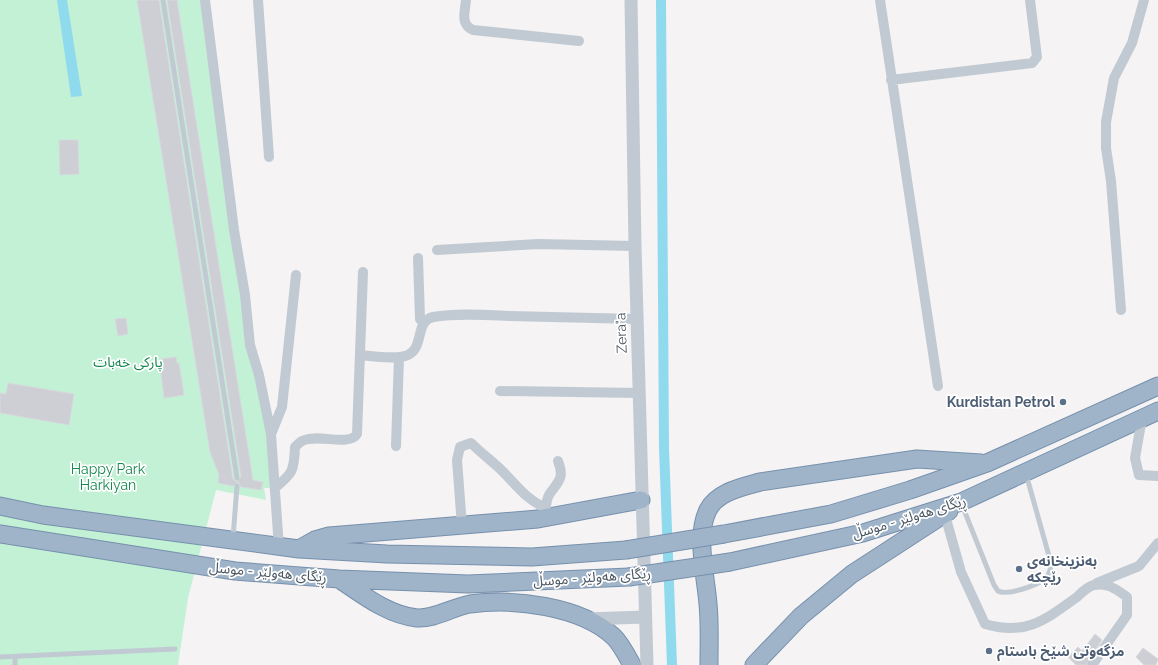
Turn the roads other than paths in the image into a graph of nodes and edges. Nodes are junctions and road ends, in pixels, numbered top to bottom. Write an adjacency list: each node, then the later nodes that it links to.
1 (163, 0): 34 (lane)
2 (205, 0): 28 (street)
3 (258, 0): 11 (street)
4 (466, 0): 9 (street)
5 (631, 0): 12 (street, Zera"a)
6 (880, 0): 10 (street)
7 (1030, 0): 10 (street)
8 (1144, 0): 17 (street)
9 (579, 41)
10 (891, 80): 22 (street)
11 (269, 157)
12 (635, 246): 13 (street); 18 (street, Zera"a)
13 (436, 250)
14 (418, 258): 19 (street)
15 (363, 272): 20 (street)
16 (296, 275): 28 (street)
17 (1121, 310)
18 (637, 319): 19 (street); 25 (street, Zera"a)
19 (423, 323): 21 (street)
20 (360, 355): 21 (street); 36 (street)
21 (399, 357): 29 (street)
22 (938, 386)
23 (1158, 386): 31 (highway, ڕێگای هەولێر - موسڵ)
24 (500, 391): 25 (street)
25 (639, 393): 37 (street, Zera"a)
26 (1158, 411): 27 (highway, ڕێگای هەولێر - موسڵ)
27 (1142, 418): 32 (highway, ڕێگای هەولێر - موسڵ); 33 (street)
28 (271, 434): 36 (street)
29 (396, 446)
30 (558, 461): 40 (street)
31 (987, 463): 47 (highway, ڕێگای هەولێر - موسڵ, bridge); 58 (highway)
32 (1026, 472): 38 (highway, ڕێگای هەولێر - موسڵ); 38 (lane)
33 (1158, 476)
34 (237, 478)
35 (236, 486): 44 (lane)
36 (275, 488): 46 (street)
37 (641, 500): 40 (highway); 50 (street, Zera"a)
38 (961, 502): 41 (highway); 48 (highway, ڕێگای هەولێر - موسڵ, bridge)
39 (0, 506): 44 (highway, ڕێگای هەولێر - موسڵ)
40 (546, 513): 42 (highway); 42 (street)
41 (945, 515): 49 (street); 59 (highway)
42 (462, 526): 47 (highway)
43 (0, 534): 48 (highway, ڕێگای هەولێر - موسڵ)
44 (233, 542): 46 (highway, ڕێگای هەولێر - موسڵ)
45 (1158, 543): 49 (street)
46 (279, 548): 47 (highway, ڕێگای هەولێر - موسڵ)
47 (299, 549)
48 (339, 579): 51 (highway)
49 (1093, 585): 60 (street)
50 (645, 617): 51 (street); 57 (street, Zera"a)
51 (587, 619): 56 (highway)
52 (175, 649): 54 (lane)
53 (0, 657): 54 (lane)
54 (15, 657): 55 (lane)
55 (15, 665)
56 (632, 665)
57 (647, 665)
58 (709, 665)
59 (754, 665)
60 (1092, 665)

